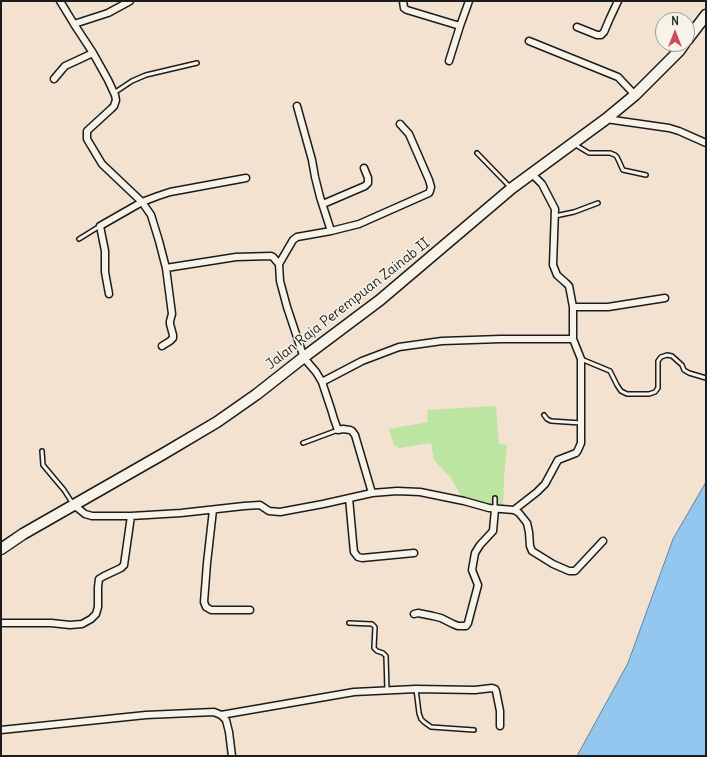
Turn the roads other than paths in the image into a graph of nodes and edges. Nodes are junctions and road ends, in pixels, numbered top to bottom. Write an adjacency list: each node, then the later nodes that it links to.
1 (60, 1): 7 (street)
2 (130, 1): 7 (street)
3 (403, 1): 8 (street)
4 (470, 1): 8 (street)
5 (618, 1): 9 (street)
6 (706, 15): 10 (main road)
7 (74, 24): 13 (street)
8 (460, 26): 14 (street)
9 (577, 27)
10 (695, 29)
11 (529, 41): 18 (street)
12 (678, 52): 18 (main road, Jalan Raja Perempuan Zainab II)
13 (93, 53): 16 (street); 17 (street)
14 (449, 61)
15 (197, 63): 17 (lane)
16 (54, 79)
17 (114, 93): 30 (street)
18 (635, 95): 20 (main road, Jalan Raja Perempuan Zainab II)
19 (297, 106): 32 (street)
20 (606, 119): 22 (main road, Jalan Raja Perempuan Zainab II); 23 (street)
21 (400, 124): 35 (street)
22 (573, 143): 26 (main road, Jalan Raja Perempuan Zainab II); 27 (lane)
23 (706, 143)
24 (477, 153): 29 (lane)
25 (364, 168): 32 (street)
26 (532, 173): 29 (main road, Jalan Raja Perempuan Zainab II); 33 (street)
27 (646, 175)
28 (246, 178): 30 (street)
29 (512, 188): 44 (main road, Jalan Raja Perempuan Zainab II)
30 (142, 202): 34 (street); 38 (street)
31 (598, 203): 33 (lane)
32 (323, 204): 35 (street)
33 (555, 216): 41 (street)
34 (100, 226): 36 (lane); 39 (street)
35 (331, 232): 37 (street)
36 (79, 239)
37 (279, 264): 38 (street); 44 (street)
38 (166, 268): 43 (street)
39 (109, 294)
40 (665, 298): 41 (street)
41 (573, 307): 42 (street)
42 (573, 339): 45 (street); 47 (street)
43 (162, 346)
44 (304, 357): 47 (street); 56 (main road, Jalan Raja Perempuan Zainab II)
45 (581, 359): 46 (lane); 49 (street)
46 (706, 378)
47 (322, 382): 50 (street)
48 (544, 415): 49 (lane)
49 (581, 423): 59 (street)
50 (338, 430): 51 (lane); 53 (street)
51 (303, 443)
52 (42, 451): 56 (lane)
53 (372, 493): 54 (street); 57 (street)
54 (349, 498): 58 (street); 63 (street)
55 (494, 498): 57 (lane)
56 (74, 505): 60 (street); 62 (main road, Jalan Raja Perempuan Zainab II)
57 (495, 509): 59 (street); 65 (street)
58 (213, 510): 60 (street); 64 (street)
59 (514, 510): 61 (street)
60 (131, 516): 67 (street)
61 (603, 541)
62 (1, 549)
63 (414, 553)
64 (250, 610)
65 (414, 614)
66 (349, 622): 69 (lane)
67 (1, 623)
68 (416, 689): 69 (street); 71 (street); 73 (lane)
69 (387, 691): 70 (street)
70 (221, 715): 72 (street); 74 (street)
71 (500, 726)
72 (1, 730)
73 (474, 730)
74 (232, 756)

